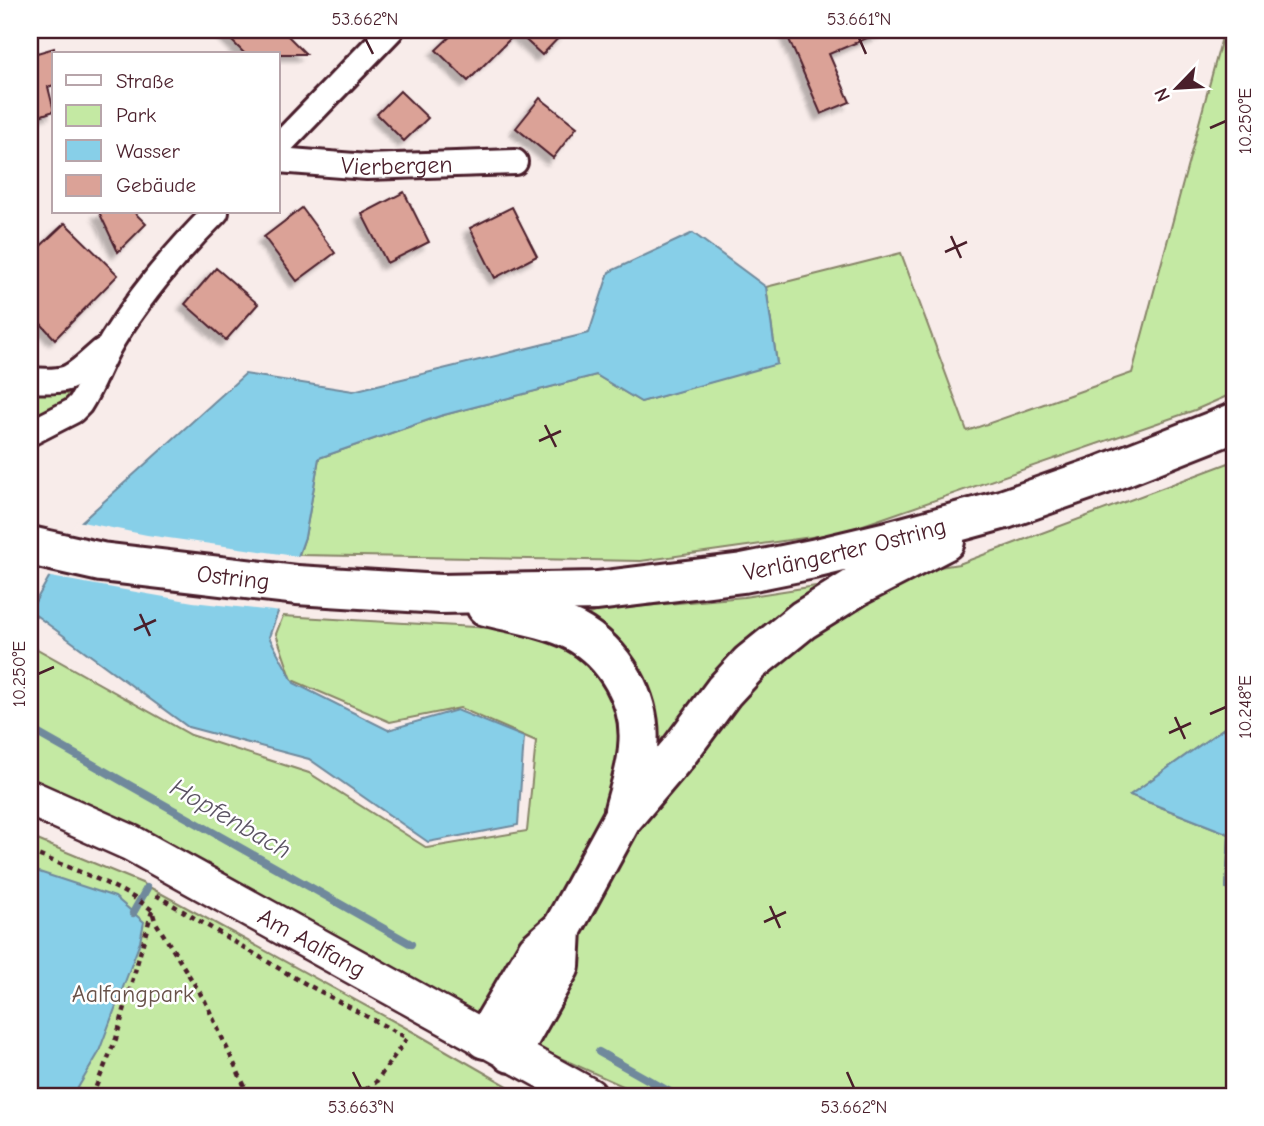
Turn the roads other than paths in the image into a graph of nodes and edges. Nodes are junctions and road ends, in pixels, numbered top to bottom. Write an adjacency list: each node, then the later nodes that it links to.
1 (391, 30): 2 (street)
2 (280, 145)
3 (280, 160): 4 (street, Vierbergen)
4 (515, 162)
5 (214, 214): 6 (street)
6 (110, 344): 7 (street); 9 (street)
7 (30, 380)
8 (1234, 423): 10 (main road, Verlängerter Ostring)
9 (31, 430)
10 (1006, 509): 12 (main road, Verlängerter Ostring); 14 (main road)
11 (30, 546): 12 (main road, Ostring)
12 (440, 594): 14 (main road)
13 (30, 797): 15 (main road, Am Aalfang)
14 (622, 819): 15 (main road)
15 (498, 1046): 16 (main road, Am Aalfang)
16 (589, 1096)

